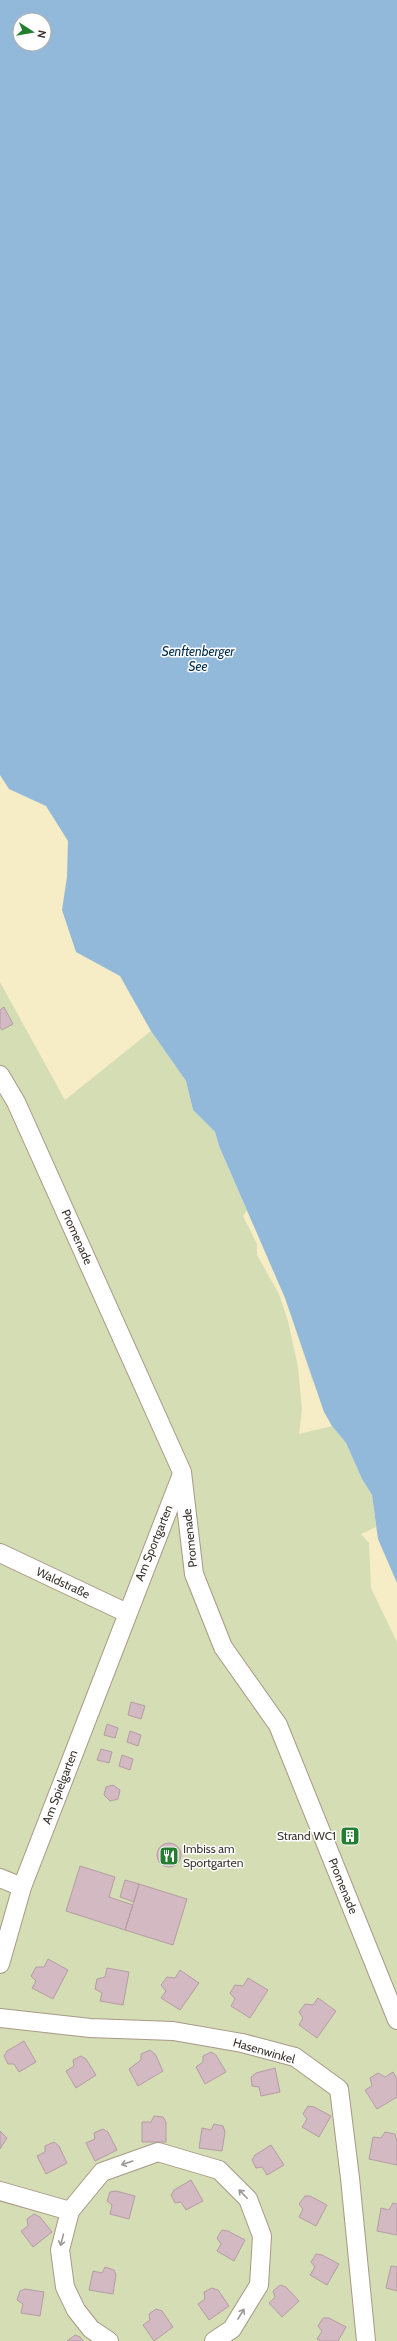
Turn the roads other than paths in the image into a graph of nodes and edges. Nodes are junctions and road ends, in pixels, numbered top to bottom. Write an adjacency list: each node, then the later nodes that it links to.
1 (0, 1074): 2 (street, Promenade)
2 (182, 1472): 4 (street, Am Sportgarten); 9 (street, Promenade)
3 (0, 1553): 4 (street, Waldstraße)
4 (127, 1613): 6 (street, Am Spielgarten)
5 (0, 1878): 6 (street)
6 (22, 1887): 7 (street, Am Spielgarten)
7 (0, 1964)
8 (0, 2018): 14 (street, Hasenwinkel)
9 (397, 2020)
10 (0, 2191): 11 (street)
11 (70, 2211): 12 (street, one-way to 12); 13 (street, one-way to 11)
12 (109, 2341)
13 (214, 2341)
14 (366, 2341)

